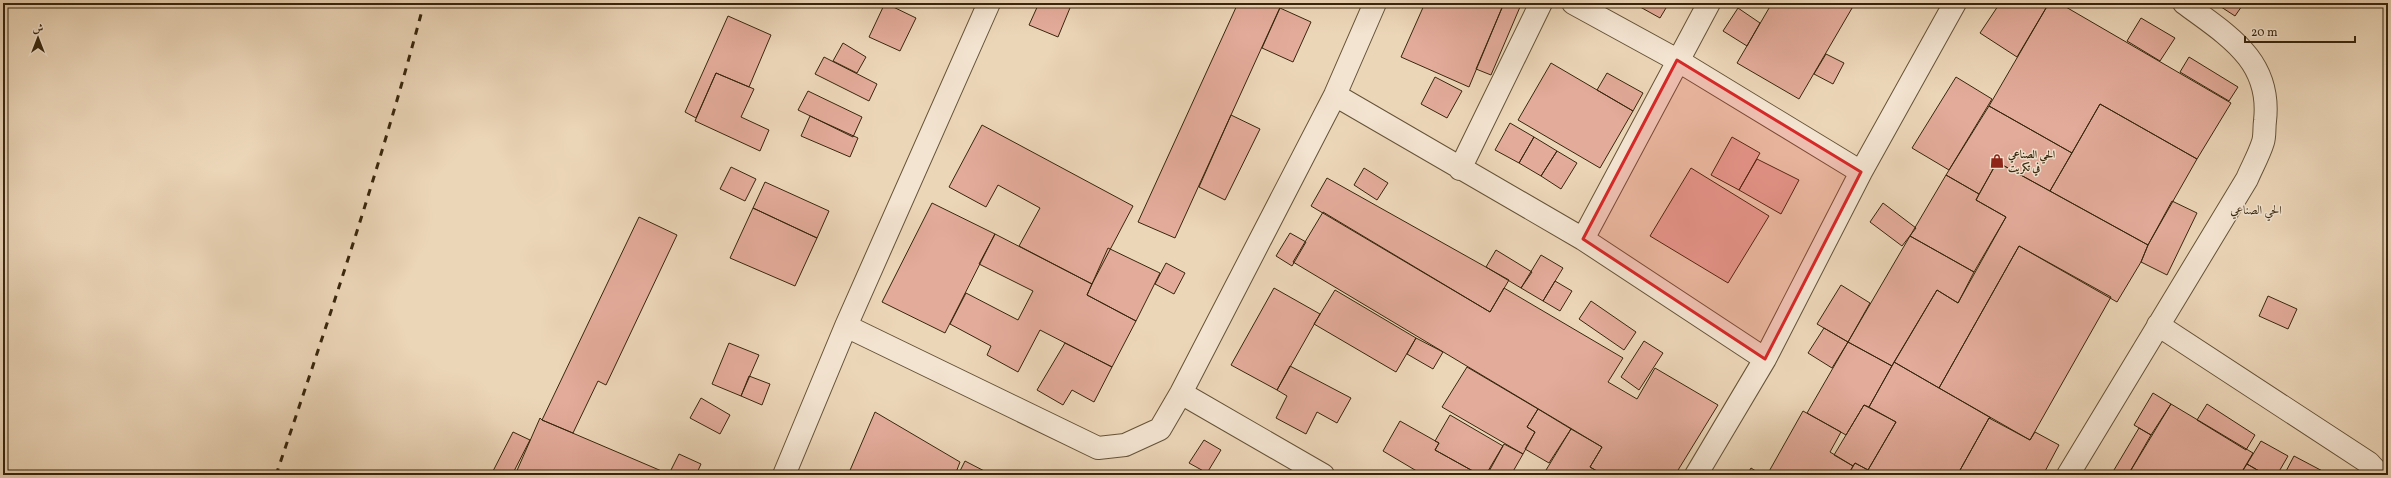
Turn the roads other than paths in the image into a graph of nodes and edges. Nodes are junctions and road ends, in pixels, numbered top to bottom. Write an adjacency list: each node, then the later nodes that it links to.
1 (989, 3): 14 (street)
2 (1375, 3): 9 (street)
3 (1541, 3): 10 (street)
4 (1573, 3): 8 (street)
5 (1709, 3): 8 (street)
6 (1955, 3): 11 (street)
7 (2184, 3): 13 (street)
8 (1677, 60): 11 (street); 12 (street)
9 (1335, 95): 10 (street); 16 (street)
10 (1460, 169): 12 (street)
11 (1861, 172): 15 (street)
12 (1583, 239): 15 (street)
13 (2158, 325): 20 (street); 21 (street)
14 (846, 326): 16 (street); 17 (street)
15 (1765, 359): 19 (street)
16 (1181, 393): 18 (street)
17 (784, 475)
18 (1323, 475)
19 (1696, 475)
20 (2068, 475)
21 (2380, 475)

